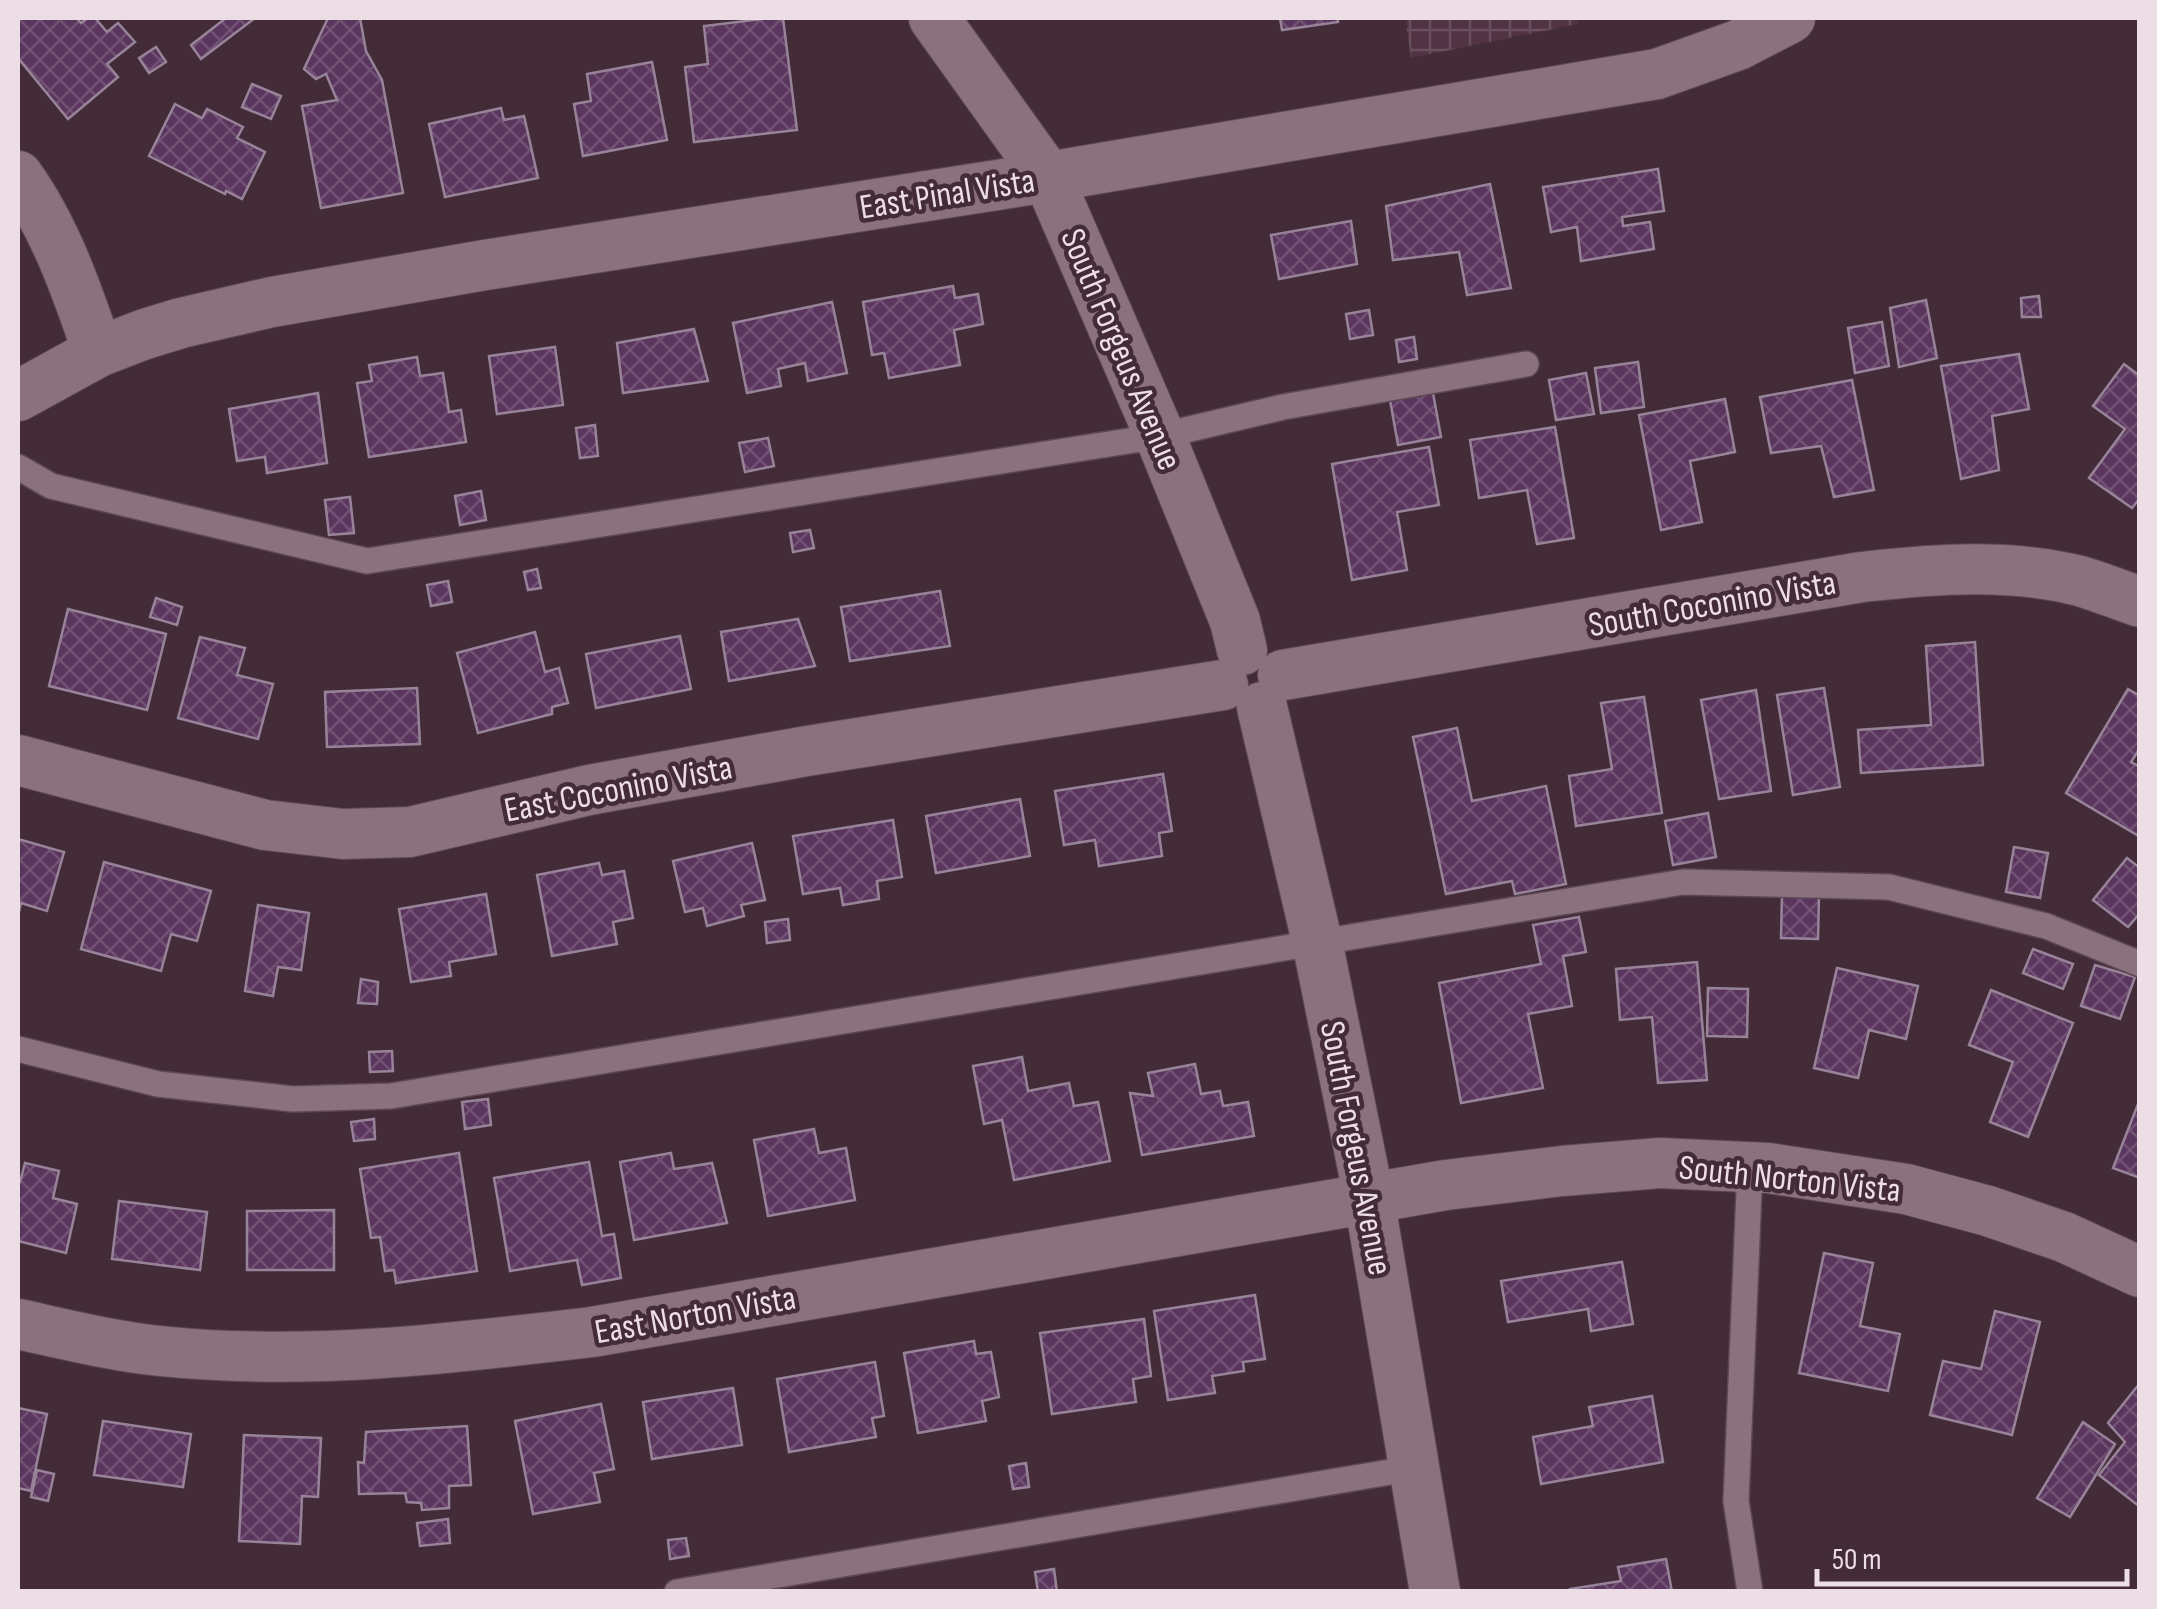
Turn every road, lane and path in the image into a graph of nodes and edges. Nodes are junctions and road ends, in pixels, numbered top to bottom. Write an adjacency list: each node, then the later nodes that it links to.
1 (934, 18): 4 (street, South Forgeus Avenue)
2 (1790, 18): 4 (street, East Pinal Vista)
3 (18, 176): 5 (street)
4 (1048, 177): 5 (street, East Pinal Vista); 8 (street, South Forgeus Avenue)
5 (98, 352): 7 (street, East Pinal Vista)
6 (1526, 364): 8 (lane)
7 (18, 396)
8 (1160, 436): 9 (lane); 11 (street, South Forgeus Avenue)
9 (18, 468)
10 (2140, 602): 11 (street, South Coconino Vista)
11 (1252, 679): 12 (street, East Coconino Vista); 13 (street, South Forgeus Avenue)
12 (18, 760)
13 (1317, 941): 14 (lane); 15 (lane); 17 (street, South Forgeus Avenue)
14 (2140, 964)
15 (18, 1049)
16 (1750, 1167): 17 (street, South Norton Vista); 18 (street, South Norton Vista); 23 (lane)
17 (1369, 1198): 19 (street, East Norton Vista); 20 (street, South Forgeus Avenue)
18 (2140, 1272)
19 (18, 1324)
20 (1414, 1468): 21 (lane); 22 (street, South Forgeus Avenue)
21 (677, 1592)
22 (1435, 1592)
23 (1750, 1592)

